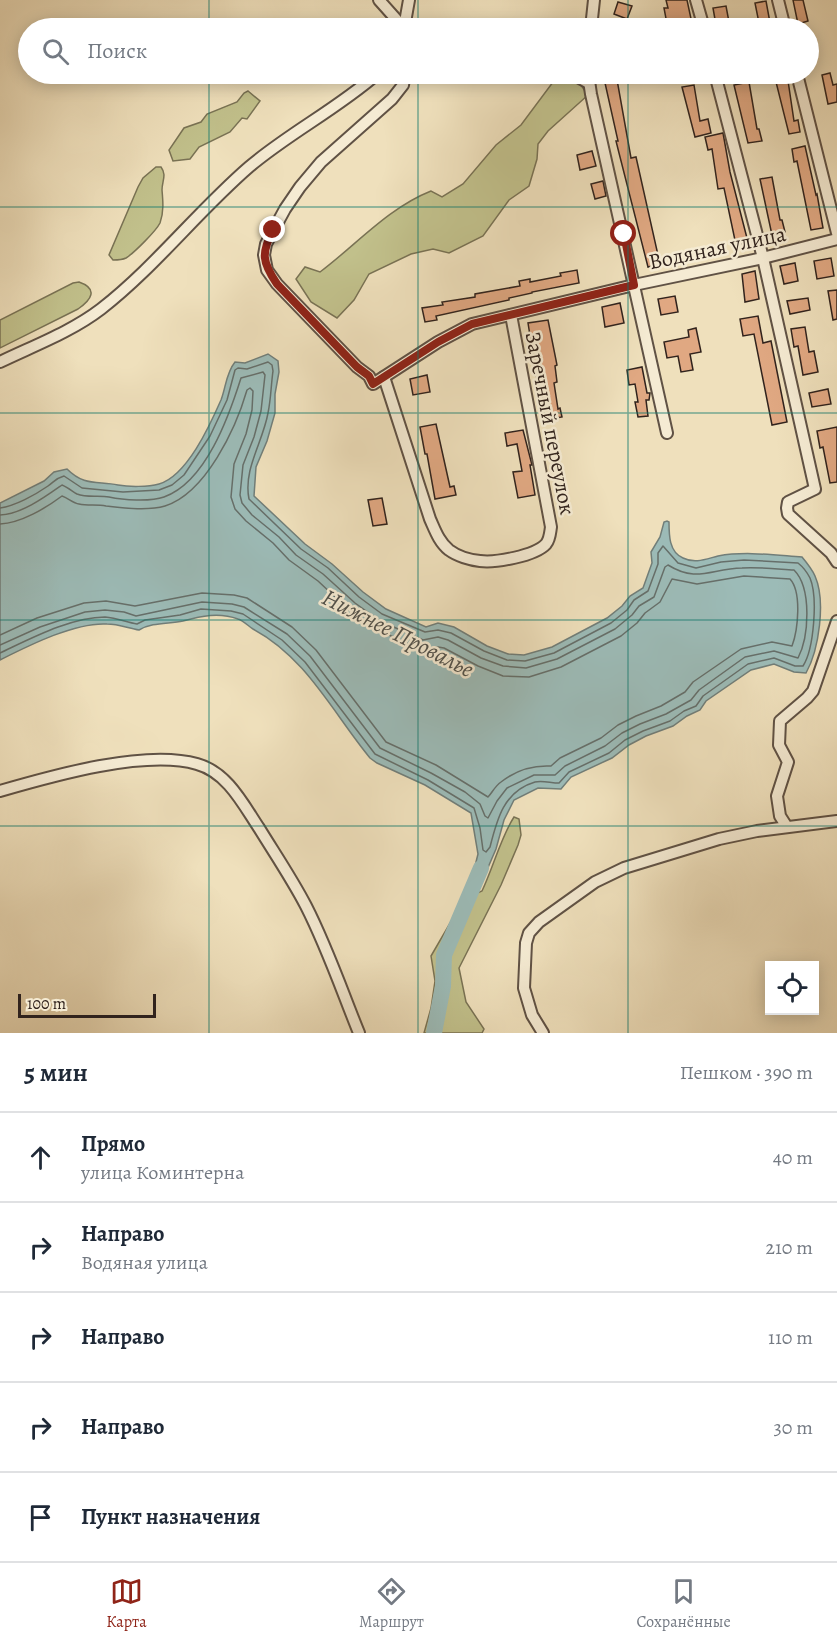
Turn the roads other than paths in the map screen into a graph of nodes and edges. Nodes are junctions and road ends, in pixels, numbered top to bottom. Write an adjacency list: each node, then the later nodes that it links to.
1 (379, 0): 6 (street)
2 (410, 0): 7 (street)
3 (594, 0): 8 (street)
4 (696, 0): 9 (street)
5 (778, 0): 10 (street)
6 (395, 18)
7 (406, 18)
8 (592, 18)
9 (701, 18)
10 (782, 18)
11 (363, 84): 21 (street)
12 (403, 84): 22 (street, Водяная улица)
13 (590, 84): 19 (street)
14 (718, 84): 18 (street)
15 (800, 84): 16 (street)
16 (837, 233)
17 (837, 239): 18 (street, Водяная улица)
18 (763, 258): 19 (street, Водяная улица); 24 (street)
19 (634, 285): 20 (street, Водяная улица); 23 (street)
20 (511, 315): 22 (street, Водяная улица); 22 (street, Заречный переулок)
21 (0, 362)
22 (384, 377)
23 (667, 432)
24 (837, 562)
25 (837, 621): 28 (street)
26 (0, 791): 29 (street)
27 (837, 821): 28 (street)
28 (787, 827): 30 (street)
29 (359, 1033)
30 (543, 1033)

